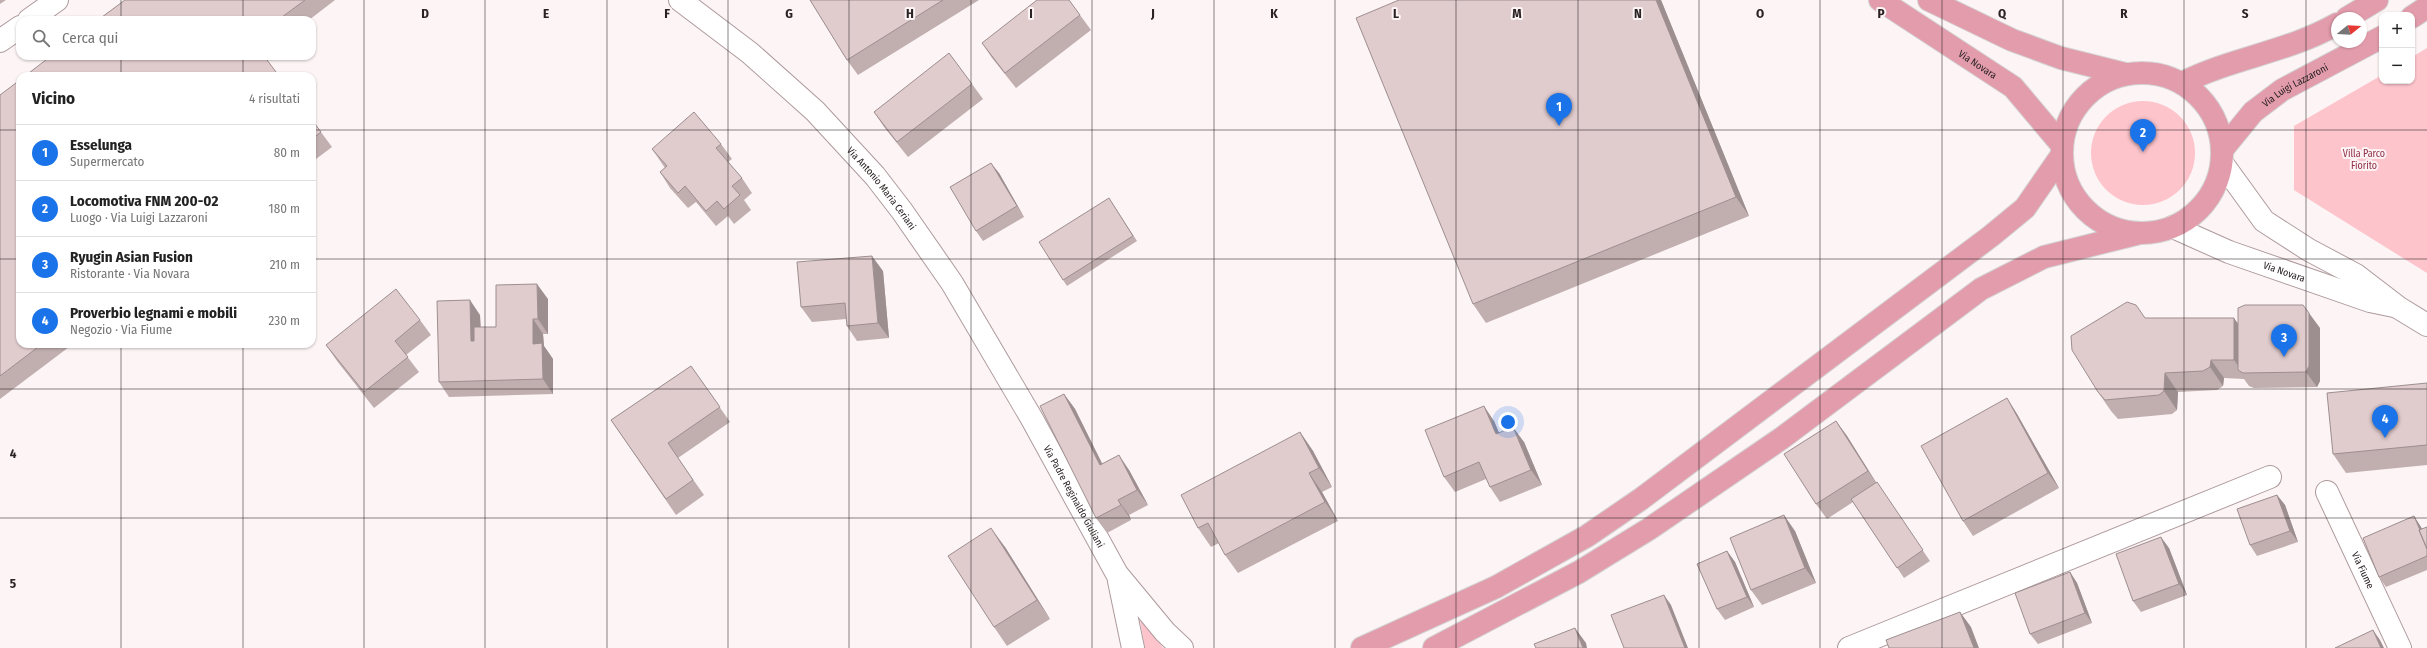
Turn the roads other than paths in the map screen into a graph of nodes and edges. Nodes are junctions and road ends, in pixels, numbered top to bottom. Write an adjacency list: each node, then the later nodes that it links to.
1 (57, 0): 9 (street)
2 (680, 0): 22 (street, Via Antonio Maria Ceriani)
3 (1880, 0): 16 (main road, Via Novara)
4 (1929, 0): 14 (main road)
5 (2377, 0): 7 (main road)
6 (2427, 7): 8 (main road)
7 (2357, 12)
8 (2415, 15)
9 (35, 16)
10 (2331, 27): 15 (main road)
11 (16, 30): 13 (street)
12 (2379, 40): 17 (main road, Via Luigi Lazzaroni)
13 (0, 41)
14 (2124, 74): 15 (main road); 16 (main road)
15 (2182, 83): 17 (main road)
16 (2061, 150): 19 (main road); 28 (main road)
17 (2222, 157): 18 (main road); 20 (street, Via Novara)
18 (2173, 227): 19 (main road); 20 (street, Via Novara)
19 (2136, 234): 29 (main road)
20 (2399, 308): 21 (street, Via Novara)
21 (2427, 325)
22 (1032, 419): 25 (street, Via Padre Reginaldo Giuliani)
23 (2270, 477): 30 (street)
24 (2327, 492): 31 (street, Via Fiume)
25 (1117, 574): 26 (street, Via Padre Reginaldo Giuliani); 27 (street, Via Padre Reginaldo Giuliani)
26 (1133, 648)
27 (1182, 648)
28 (1362, 648)
29 (1434, 648)
30 (1849, 648)
31 (2400, 648)

